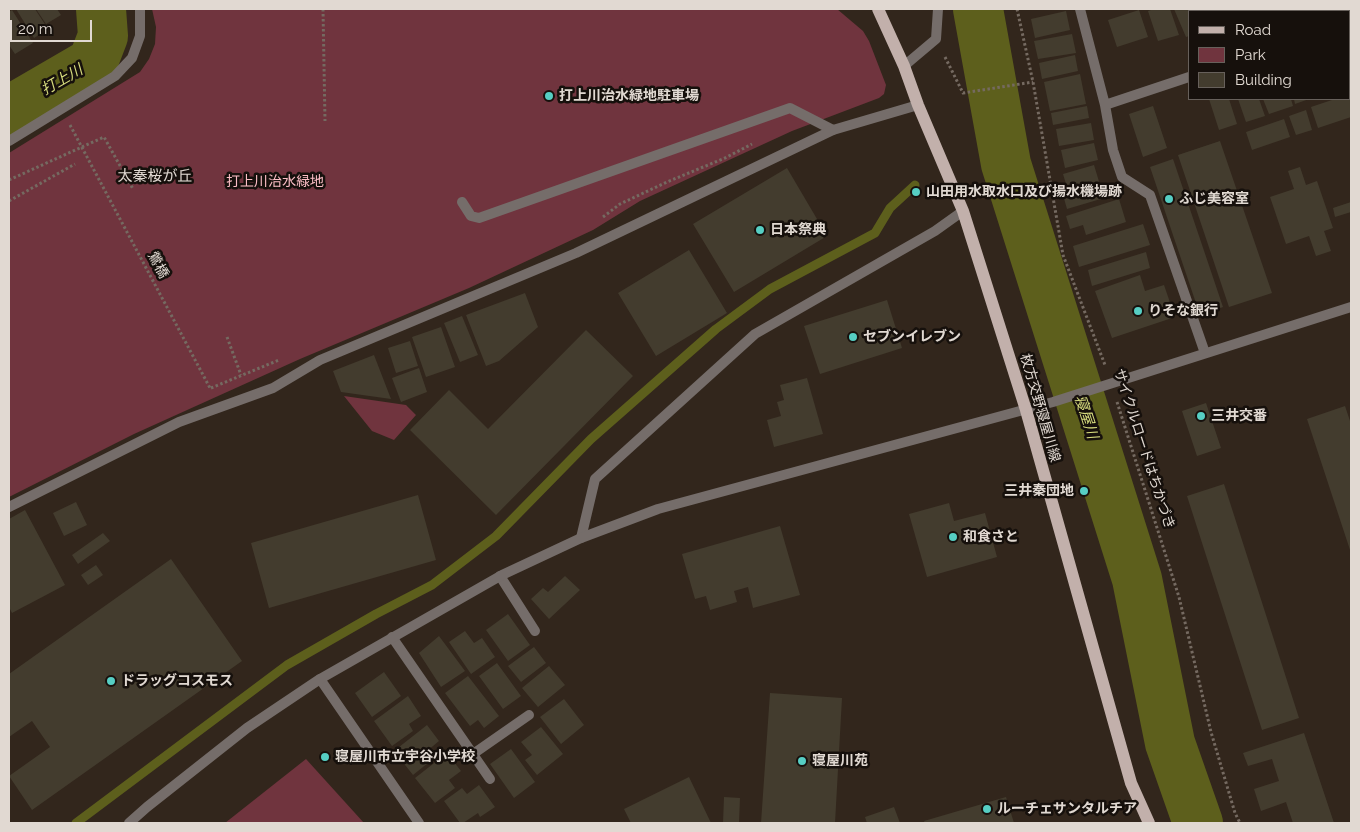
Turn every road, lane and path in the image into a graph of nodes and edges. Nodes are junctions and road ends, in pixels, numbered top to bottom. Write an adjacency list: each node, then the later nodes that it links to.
1 (140, 9): 13 (street)
2 (323, 9): 14 (path)
3 (878, 9): 7 (main road, 枚方交野寝屋川線)
4 (938, 9): 7 (street)
5 (1017, 9): 9 (path, サイクルロードはちかづき)
6 (1080, 9): 12 (street)
7 (904, 66): 11 (main road, 枚方交野寝屋川線)
8 (1188, 77): 12 (street)
9 (1033, 82): 10 (path); 27 (path, サイクルロードはちかづき)
10 (963, 93)
11 (918, 105): 15 (street); 23 (main road, 枚方交野寝屋川線)
12 (1105, 105): 26 (street)
13 (62, 110): 16 (street); 17 (path, 鶯橋)
14 (325, 121)
15 (832, 130): 22 (street); 32 (street)
16 (9, 141)
17 (82, 147): 19 (path); 20 (path); 29 (path, 鶯橋)
18 (75, 164): 21 (path)
19 (9, 180)
20 (133, 189)
21 (9, 201)
22 (462, 202)
23 (963, 210): 31 (main road, 枚方交野寝屋川線); 33 (street)
24 (1351, 307): 26 (street)
25 (227, 337): 28 (path)
26 (1205, 353): 31 (street)
27 (1106, 369)
28 (241, 375)
29 (210, 388)
30 (1115, 395): 44 (path, サイクルロードはちかづき)
31 (1026, 410): 33 (street); 43 (main road, 枚方交野寝屋川線)
32 (9, 507)
33 (581, 538): 34 (street)
34 (500, 576): 35 (street); 36 (street)
35 (535, 631)
36 (392, 637): 37 (street); 39 (street)
37 (320, 678): 41 (street); 42 (street)
38 (529, 715): 39 (street)
39 (472, 754): 40 (street)
40 (490, 779)
41 (129, 823)
42 (419, 823)
43 (1149, 823)
44 (1240, 823)

